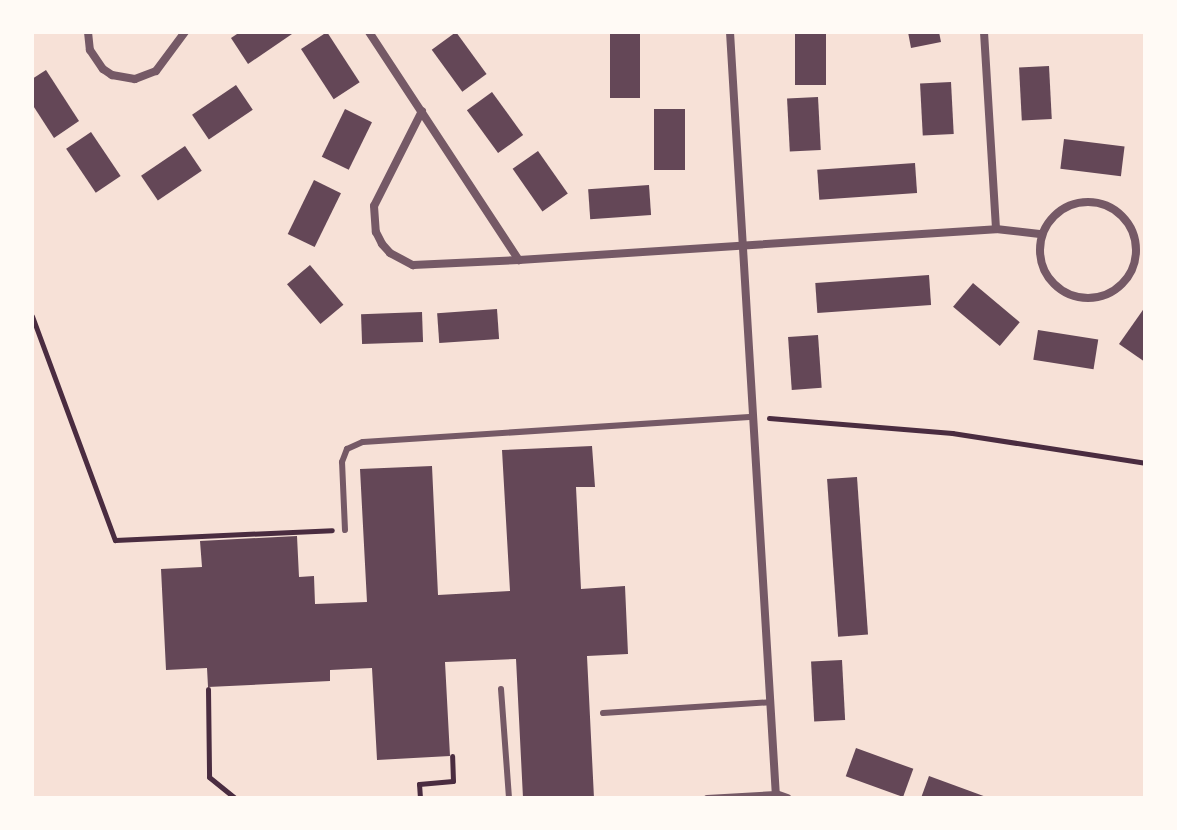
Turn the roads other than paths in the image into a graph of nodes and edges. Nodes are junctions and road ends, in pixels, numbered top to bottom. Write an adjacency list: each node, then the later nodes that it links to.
1 (88, 32): 2 (street)
2 (185, 32)
3 (369, 32): 6 (street)
4 (730, 32): 9 (street)
5 (984, 32): 7 (street)
6 (422, 111): 10 (street); 10 (street)
7 (996, 229): 8 (street); 9 (street)
8 (1040, 234): 8 (street)
9 (743, 245): 10 (street); 11 (street)
10 (519, 260)
11 (753, 417): 12 (lane); 14 (street)
12 (345, 530)
13 (501, 689): 17 (lane)
14 (771, 702): 15 (lane); 16 (street)
15 (603, 713)
16 (776, 796): 18 (lane); 19 (street)
17 (509, 798)
18 (707, 798)
19 (787, 798)

